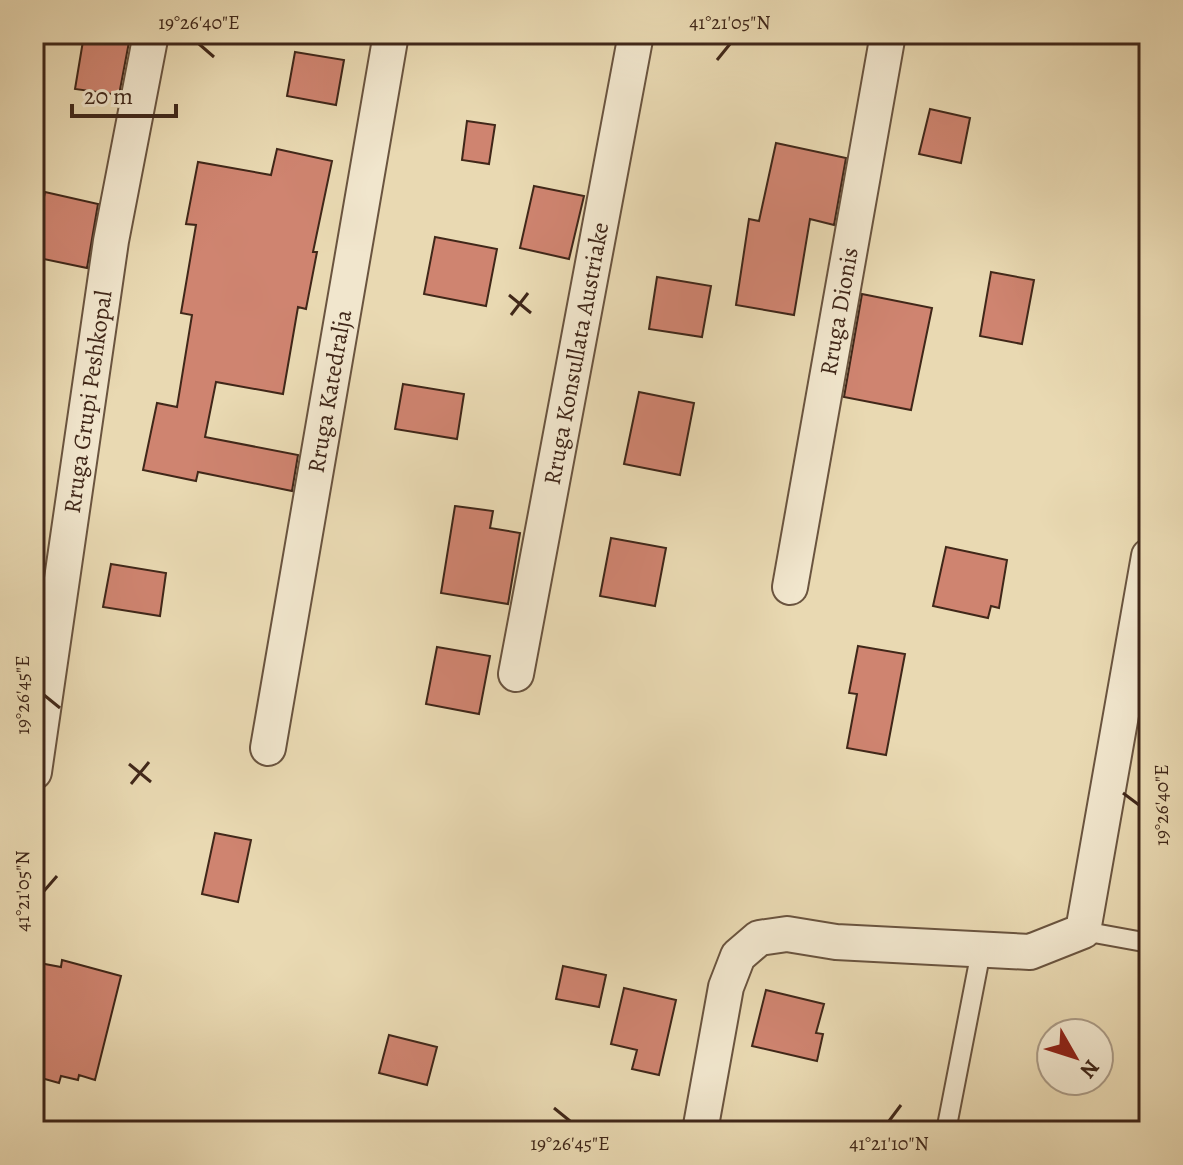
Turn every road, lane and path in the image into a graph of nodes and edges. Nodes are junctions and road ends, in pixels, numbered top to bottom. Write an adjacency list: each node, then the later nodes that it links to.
1 (151, 34): 9 (street, Rruga Grupi Peshkopal)
2 (391, 34): 8 (street, Rruga Katedralja)
3 (636, 34): 7 (street, Rruga Konsullata Austriake)
4 (888, 34): 6 (street, Rruga Dionis)
5 (1149, 556): 10 (street)
6 (790, 587)
7 (516, 674)
8 (268, 748)
9 (34, 772)
10 (1083, 931): 11 (lane); 12 (street)
11 (1149, 943)
12 (981, 951): 13 (street); 14 (lane)
13 (700, 1131)
14 (946, 1131)

